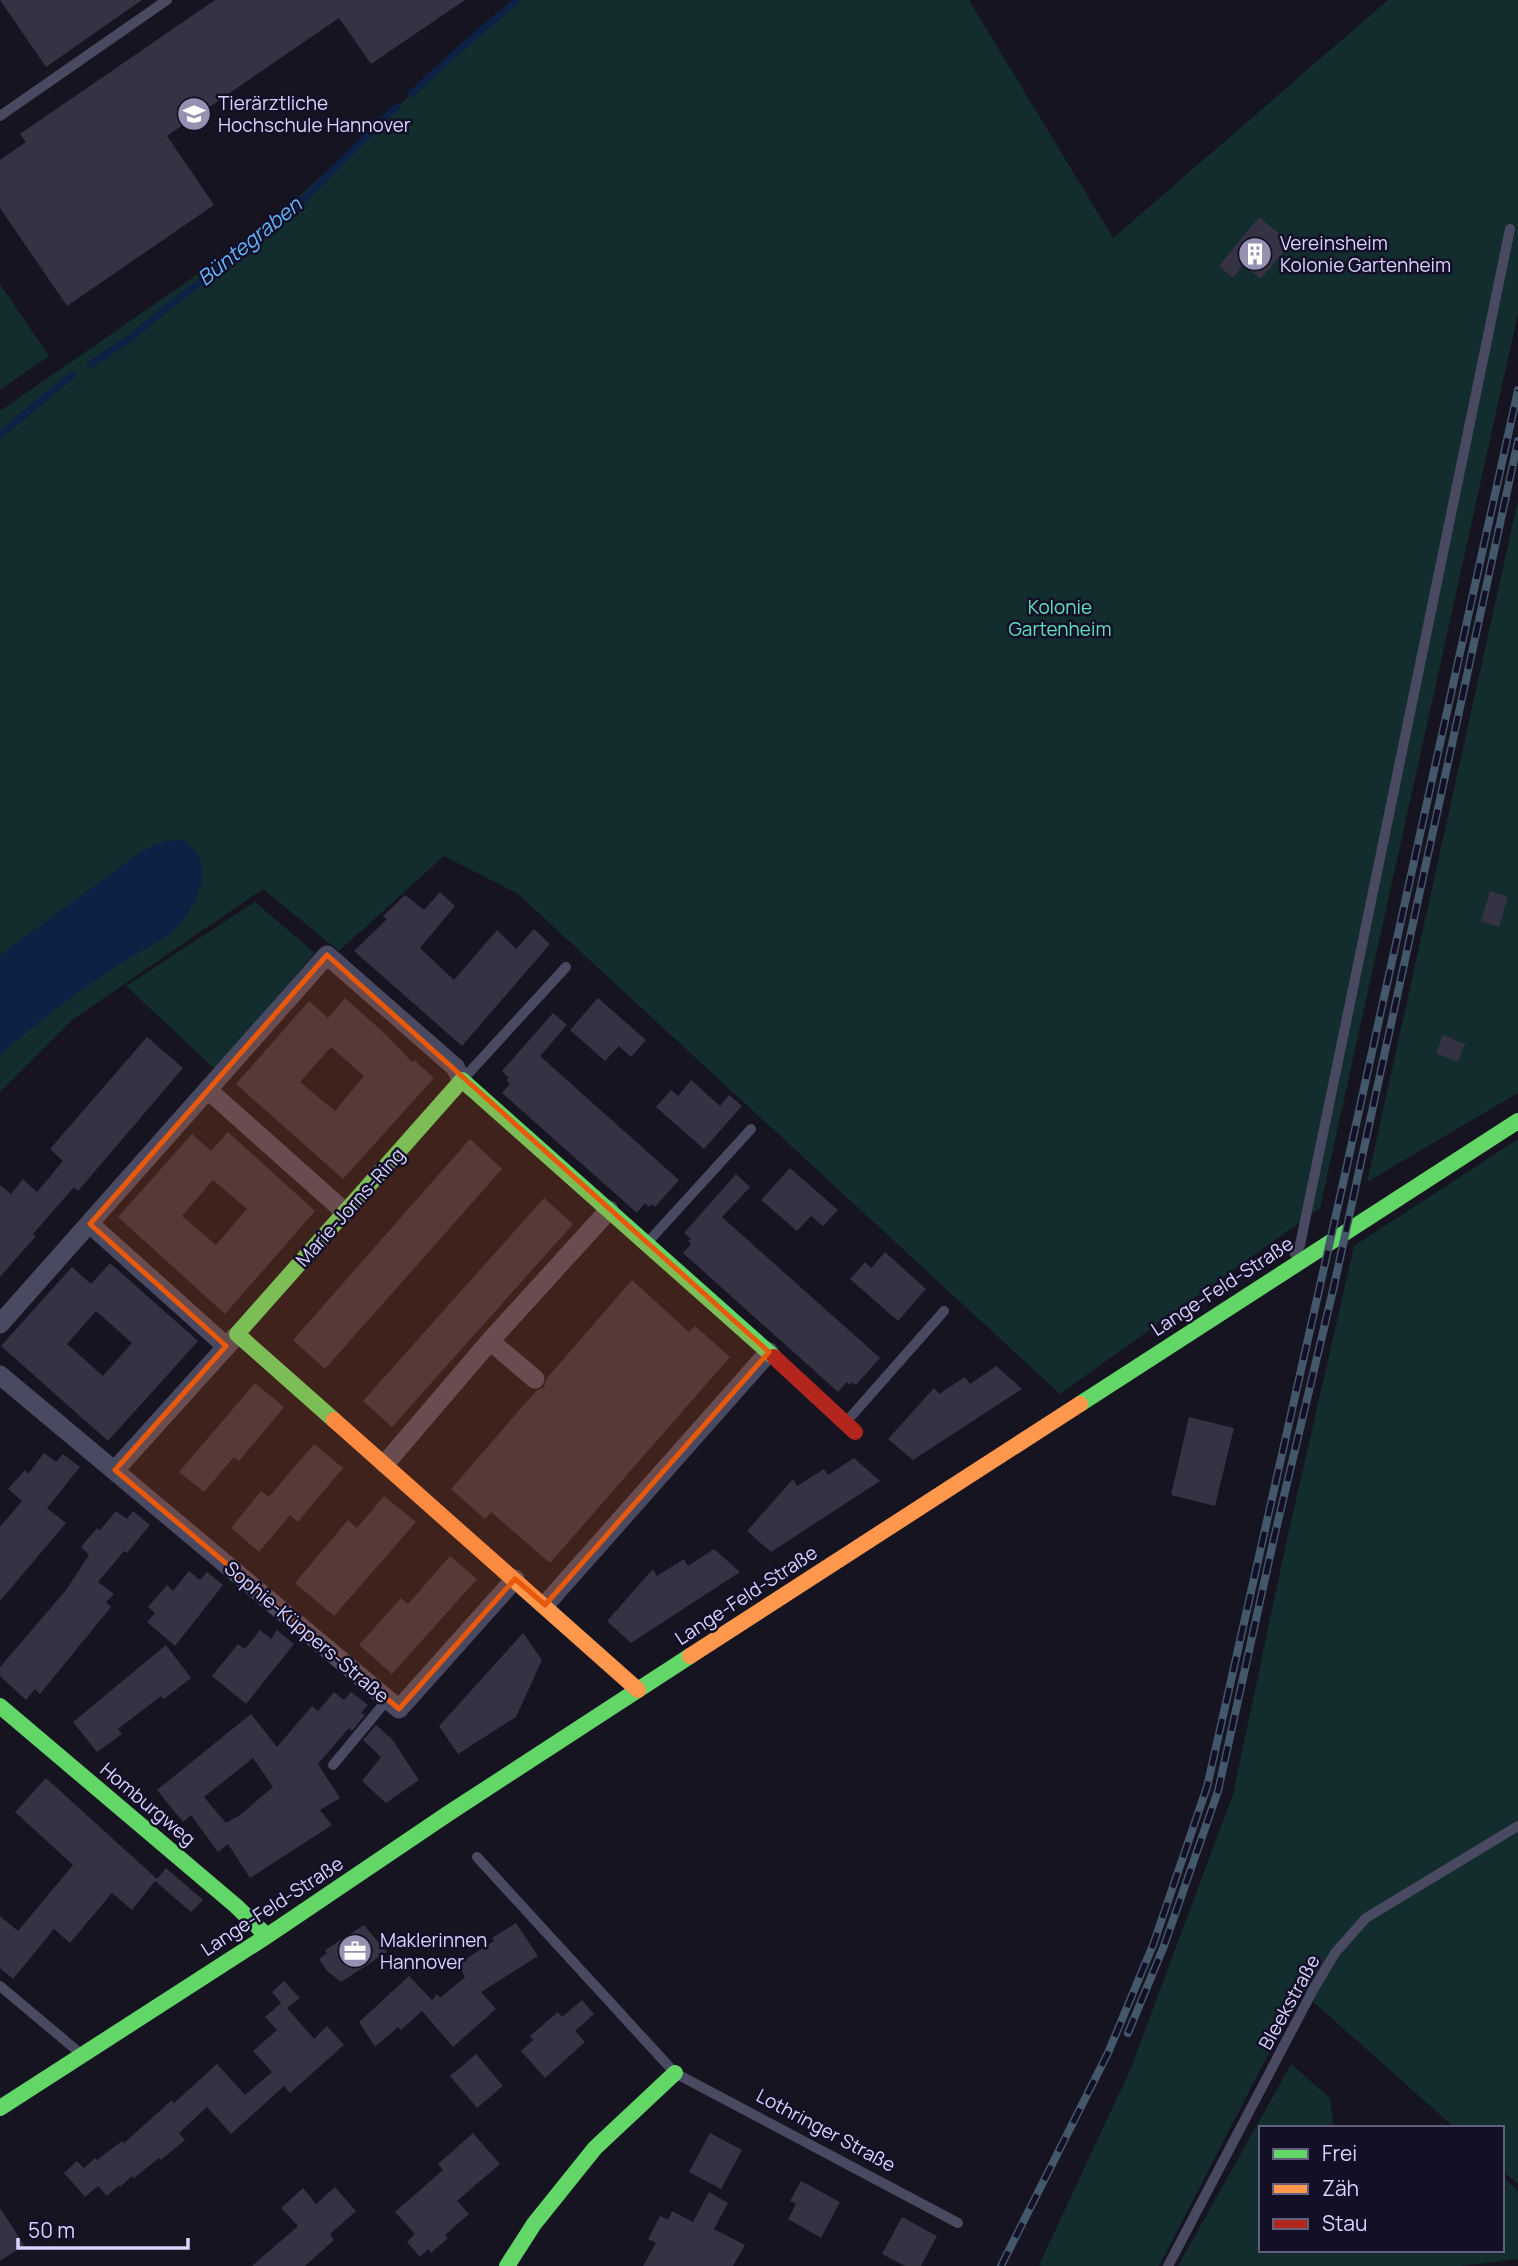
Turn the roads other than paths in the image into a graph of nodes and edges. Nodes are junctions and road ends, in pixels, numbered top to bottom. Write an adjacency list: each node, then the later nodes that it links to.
1 (167, 0): 2 (lane)
2 (0, 116)
3 (1510, 229): 13 (lane)
4 (566, 967): 5 (lane)
5 (462, 1080): 6 (street); 9 (street); 10 (street, Marie-Jorns-Ring)
6 (208, 1090): 10 (street); 11 (street)
7 (1518, 1121): 13 (street, Lange-Feld-Straße)
8 (751, 1129): 12 (lane)
9 (609, 1210): 12 (street); 17 (street)
10 (345, 1212): 16 (street, Marie-Jorns-Ring)
11 (90, 1224): 15 (street); 16 (street)
12 (647, 1244): 18 (street)
13 (1283, 1272): 26 (street, Lange-Feld-Straße)
14 (944, 1311): 21 (lane)
15 (0, 1324)
16 (232, 1340): 22 (street); 23 (street)
17 (491, 1342): 20 (street); 22 (street)
18 (769, 1352): 21 (street); 25 (street)
19 (0, 1375): 23 (street, Sophie-Küppers-Straße)
20 (535, 1379)
21 (850, 1428)
22 (385, 1464): 24 (street)
23 (115, 1470): 27 (street, Sophie-Küppers-Straße)
24 (515, 1579): 25 (street); 27 (street, Sophie-Küppers-Straße)
25 (545, 1605): 26 (street)
26 (639, 1690): 32 (street, Lange-Feld-Straße)
27 (387, 1700): 29 (lane)
28 (0, 1706): 32 (street, Homburgweg)
29 (333, 1765)
30 (1518, 1826): 39 (lane, Bleekstraße)
31 (477, 1857): 35 (lane, Lothringer Straße)
32 (267, 1936): 34 (street, Lange-Feld-Straße)
33 (0, 1986): 34 (lane)
34 (82, 2054): 36 (street, Lange-Feld-Straße)
35 (675, 2073): 37 (lane, Lothringer Straße); 38 (street)
36 (0, 2108)
37 (958, 2223)
38 (507, 2266)
39 (1168, 2266)

